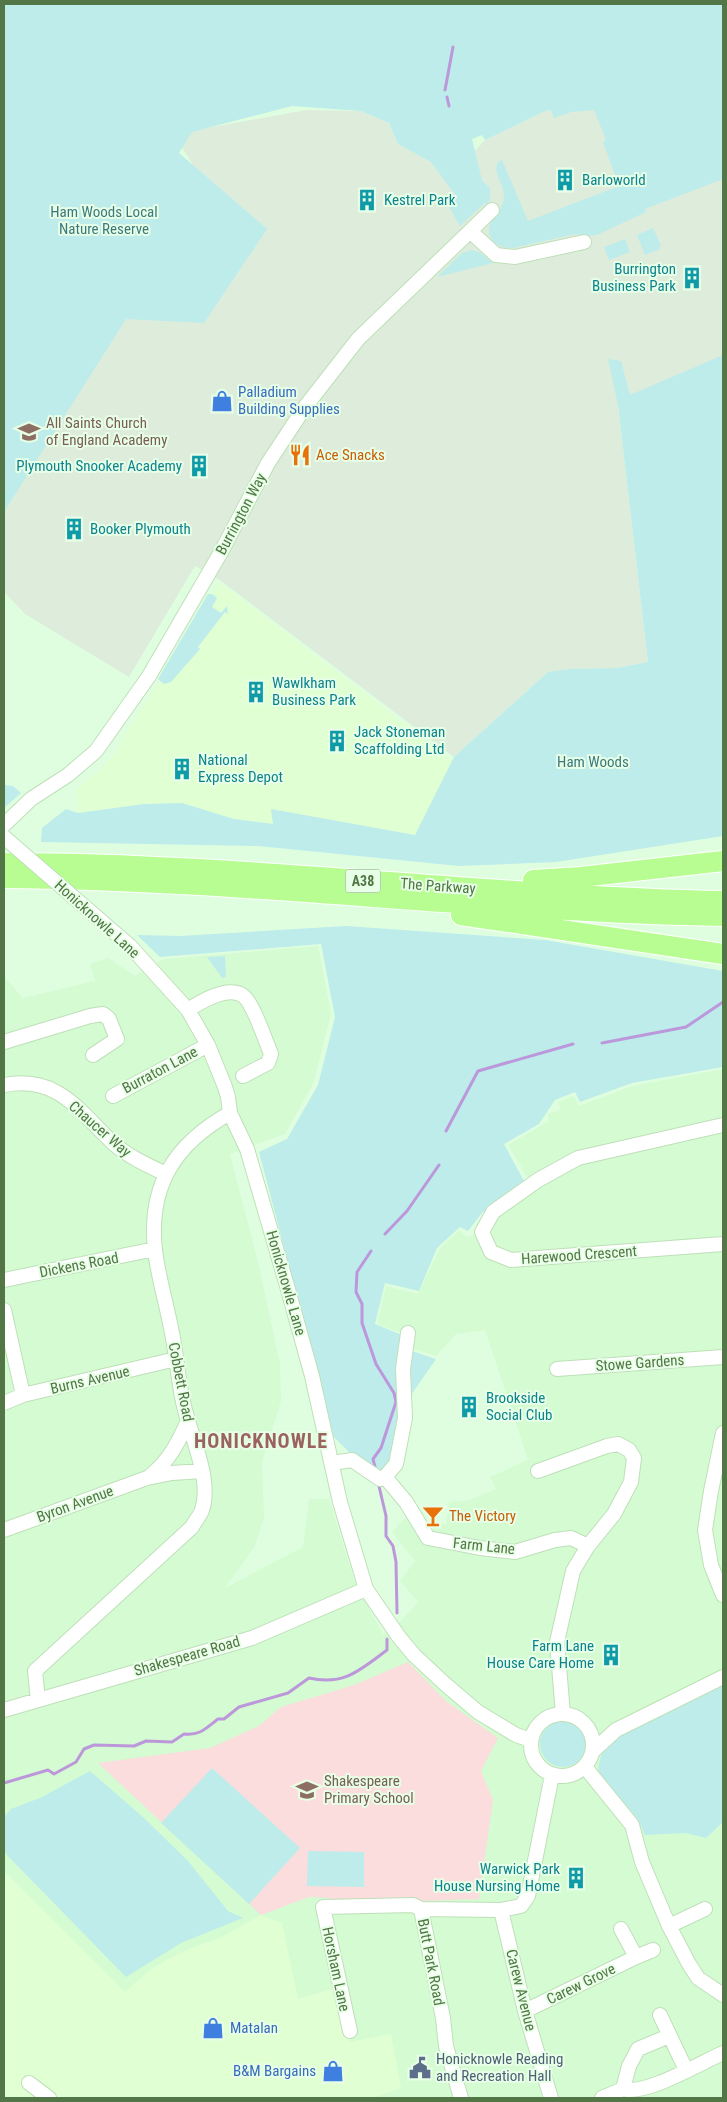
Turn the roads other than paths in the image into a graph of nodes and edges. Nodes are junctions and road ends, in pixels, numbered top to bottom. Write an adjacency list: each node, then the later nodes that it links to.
1 (492, 210): 2 (street, Burrington Way)
2 (470, 231): 3 (street); 4 (street, Burrington Way)
3 (584, 242)
4 (4, 825)
5 (4, 837): 14 (street, Honicknowle Lane, bridge)
6 (723, 861): 9 (highway, A38)
7 (4, 863): 9 (highway, The Parkway / A38)
8 (4, 878): 10 (highway, The Parkway / A38)
9 (442, 886): 11 (highway, The Parkway / A38)
10 (351, 896): 12 (highway, The Parkway / A38); 13 (highway, A38)
11 (723, 901)
12 (723, 916)
13 (723, 954)
14 (188, 1010): 16 (street, Honicknowle Lane); 18 (street)
15 (4, 1042): 17 (street)
16 (208, 1045): 20 (street, Burraton Lane); 21 (street, Honicknowle Lane)
17 (93, 1055)
18 (243, 1076)
19 (4, 1085): 23 (street, Chaucer Way)
20 (113, 1096)
21 (230, 1113): 23 (street, Cobbett Road); 36 (street, Honicknowle Lane)
22 (723, 1125): 24 (street, Harewood Crescent)
23 (166, 1174): 25 (street, Cobbett Road)
24 (723, 1244)
25 (155, 1249): 26 (street, Dickens Road); 30 (street, Cobbett Road)
26 (4, 1280)
27 (5, 1318): 32 (street)
28 (408, 1333): 40 (street)
29 (723, 1357): 31 (street, Stowe Gardens)
30 (176, 1359): 32 (street, Burns Avenue); 34 (street, Cobbett Road)
31 (558, 1369)
32 (23, 1395): 33 (street, Burns Avenue)
33 (4, 1403)
34 (188, 1421): 37 (street, Cobbett Road); 39 (street, Byron Avenue)
35 (723, 1433): 44 (street)
36 (332, 1463): 40 (street, Farm Lane); 43 (street, Honicknowle Lane)
37 (202, 1471): 39 (street, Byron Avenue); 46 (street, Cobbett Road)
38 (538, 1471): 42 (street)
39 (147, 1478): 41 (street, Byron Avenue)
40 (383, 1478): 42 (street, Farm Lane)
41 (4, 1530)
42 (588, 1546): 48 (street)
43 (366, 1589): 46 (street, Shakespeare Road); 51 (street, Honicknowle Lane)
44 (723, 1596)
45 (723, 1677): 50 (street)
46 (38, 1700): 47 (street, Shakespeare Road)
47 (4, 1710)
48 (562, 1714): 49 (street); 51 (street)
49 (586, 1725): 50 (street); 52 (street)
50 (616, 1730): 52 (street)
51 (531, 1740): 54 (street)
52 (593, 1751): 53 (street)
53 (584, 1767): 54 (street); 58 (street)
54 (552, 1775): 57 (street, Butt Park Road)
55 (421, 1909): 57 (street, Butt Park Road); 65 (street, Horsham Lane); 72 (street, Butt Park Road)
56 (705, 1909): 58 (street)
57 (501, 1910): 63 (street, Carew Avenue)
58 (670, 1926): 62 (street)
59 (621, 1929): 61 (street)
60 (653, 1950): 61 (street, Carew Grove)
61 (636, 1956): 63 (street, Carew Grove)
62 (723, 1995)
63 (525, 2011): 73 (street, Carew Avenue)
64 (660, 2015): 66 (street)
65 (350, 2031)
66 (670, 2036): 68 (street); 70 (street)
67 (723, 2053): 68 (street)
68 (686, 2070): 70 (street)
69 (28, 2083): 71 (street)
70 (623, 2088): 74 (street)
71 (49, 2098)
72 (461, 2098)
73 (551, 2098)
74 (602, 2098)

